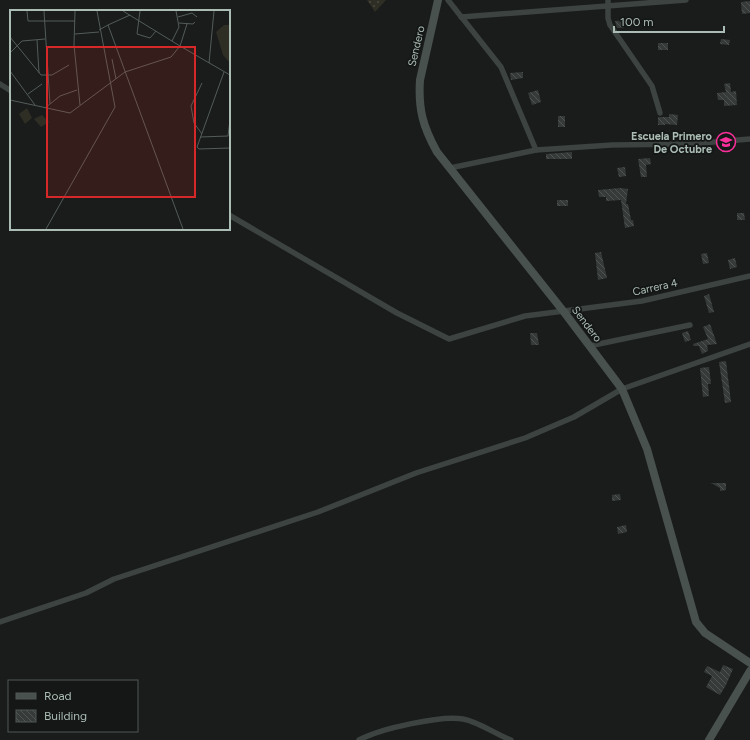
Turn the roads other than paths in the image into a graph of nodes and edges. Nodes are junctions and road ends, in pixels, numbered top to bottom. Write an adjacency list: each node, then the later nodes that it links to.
1 (438, 0): 12 (main road, Sendero)
2 (448, 0): 6 (street)
3 (608, 0): 5 (street)
4 (686, 0): 5 (street)
5 (608, 7): 6 (street); 9 (street)
6 (461, 17): 11 (street)
7 (0, 84): 8 (street)
8 (10, 90)
9 (660, 113)
10 (750, 139): 11 (street)
11 (536, 150): 12 (street)
12 (450, 168): 15 (main road, Sendero)
13 (230, 216): 15 (street, Carrera 4)
14 (750, 276): 15 (street, Carrera 4)
15 (564, 312): 18 (main road, Sendero)
16 (690, 325): 18 (street)
17 (750, 344): 19 (street)
18 (589, 346): 19 (main road, Sendero)
19 (622, 389): 20 (street); 21 (main road, Sendero)
20 (0, 622)
21 (750, 663)
22 (750, 670): 25 (main road)
23 (359, 740): 24 (street)
24 (510, 740)
25 (709, 740)

